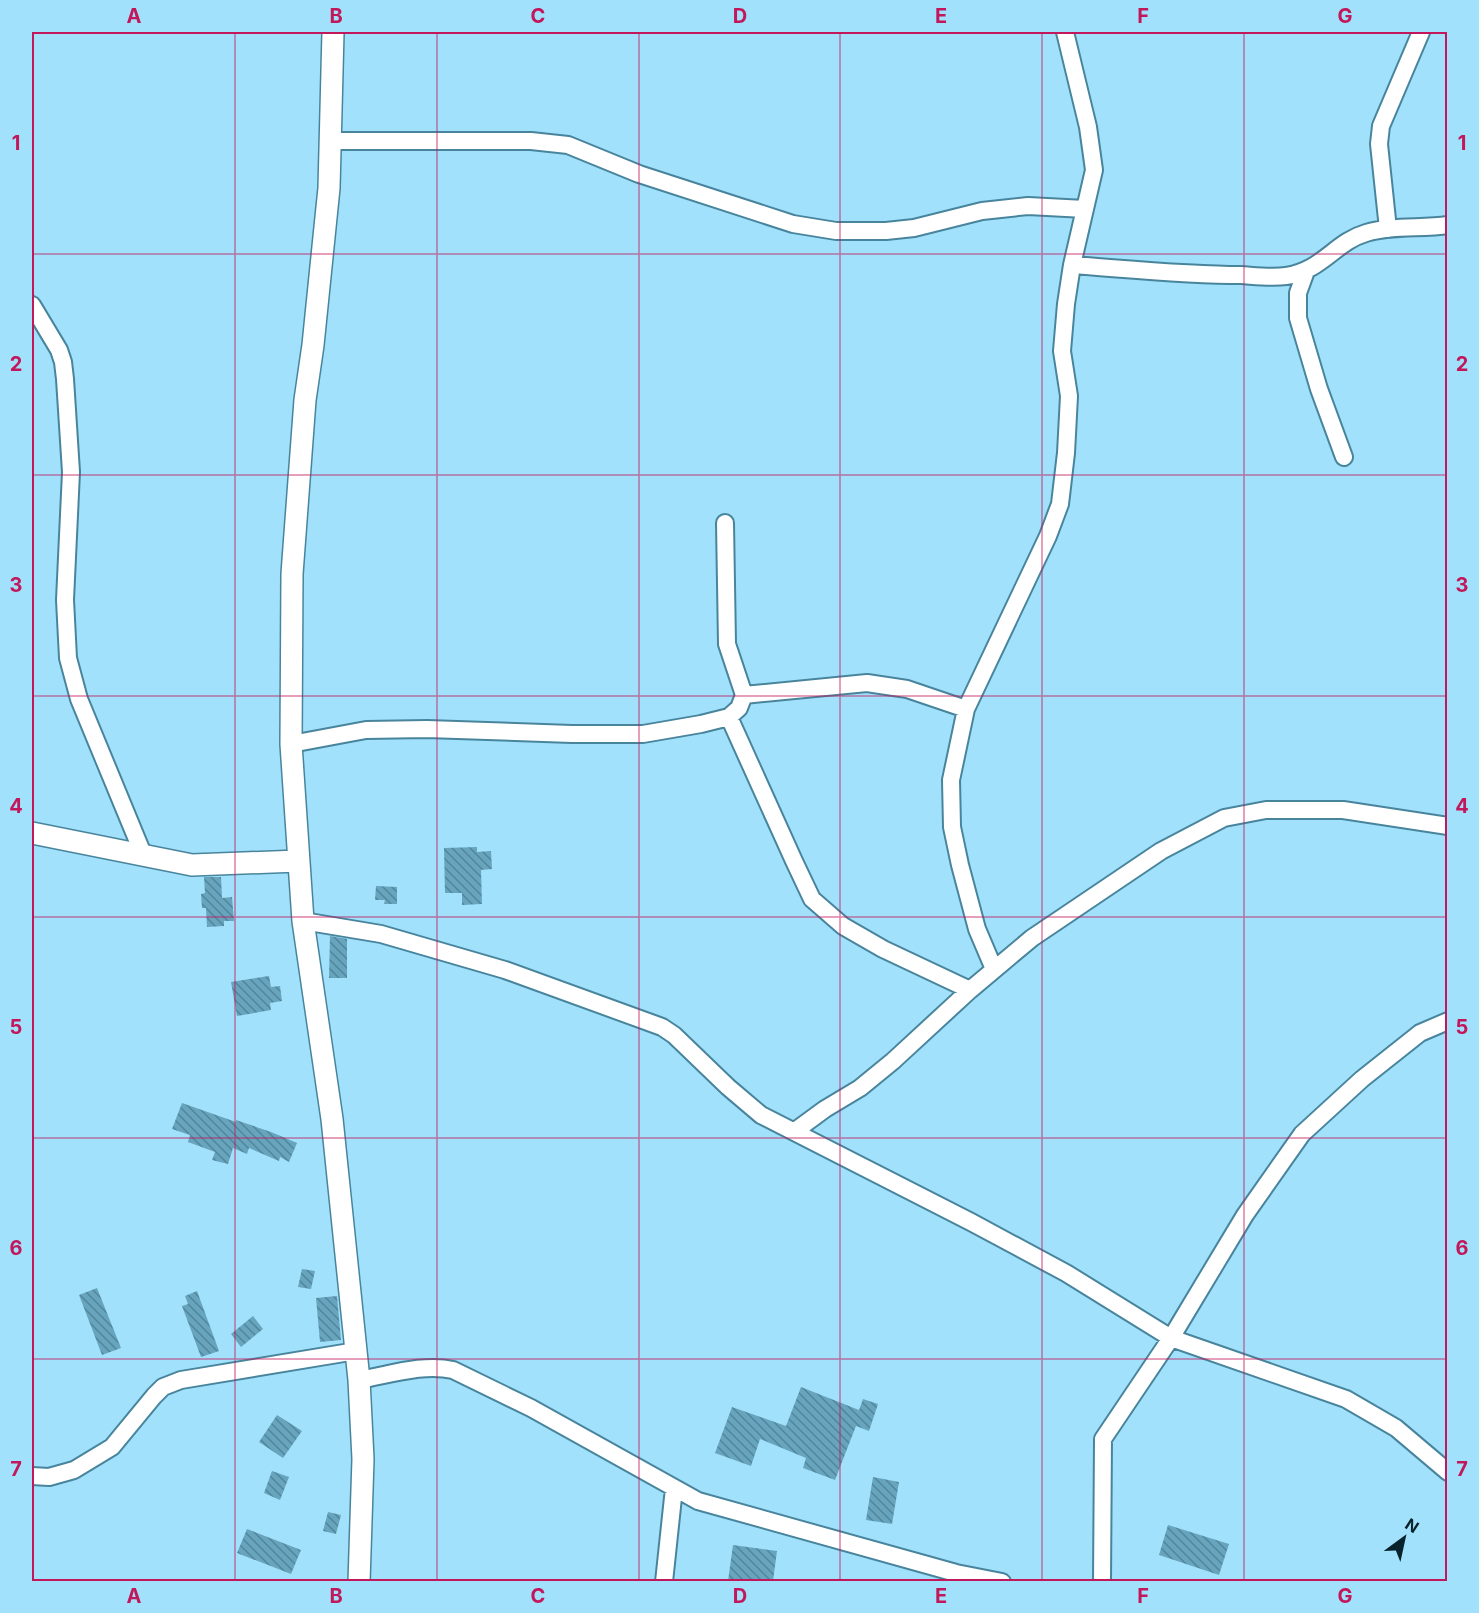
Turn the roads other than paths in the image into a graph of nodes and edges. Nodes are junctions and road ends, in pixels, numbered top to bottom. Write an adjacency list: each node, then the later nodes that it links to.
1 (333, 32): 4 (street)
2 (1065, 32): 5 (street)
3 (1421, 32): 7 (street)
4 (331, 141): 5 (street); 16 (street)
5 (1085, 209): 8 (street)
6 (1448, 225): 7 (street)
7 (1388, 229): 9 (street)
8 (1072, 265): 9 (street); 14 (street)
9 (1306, 271): 11 (street)
10 (32, 305): 19 (street)
11 (1344, 457)
12 (725, 523): 13 (street)
13 (744, 695): 14 (street); 15 (street)
14 (966, 709): 22 (street)
15 (729, 717): 16 (street); 23 (street)
16 (291, 744): 20 (street)
17 (1448, 826): 22 (street)
18 (32, 833): 19 (street)
19 (142, 854): 20 (street)
20 (298, 861): 21 (street)
21 (303, 921): 25 (street); 27 (street)
22 (994, 969): 23 (street)
23 (970, 990): 25 (street)
24 (1448, 1021): 26 (street)
25 (795, 1131): 26 (street)
26 (1171, 1338): 29 (street); 35 (street)
27 (356, 1351): 28 (street); 30 (street)
28 (359, 1380): 31 (street); 32 (street)
29 (1448, 1472)
30 (32, 1476)
31 (674, 1488): 33 (street); 34 (street)
32 (359, 1581)
33 (664, 1581)
34 (1002, 1581)
35 (1102, 1581)

